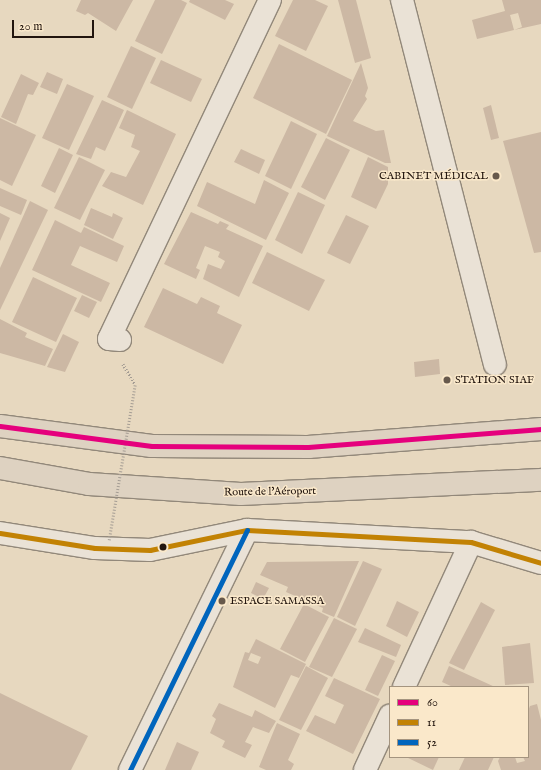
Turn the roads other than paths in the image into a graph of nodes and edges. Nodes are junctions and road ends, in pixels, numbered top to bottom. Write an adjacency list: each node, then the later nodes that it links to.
1 (270, 0): 3 (street)
2 (402, 0): 4 (street)
3 (120, 340)
4 (495, 364)
5 (541, 422): 7 (highway)
6 (0, 426): 7 (highway)
7 (531, 430)
8 (0, 468): 9 (highway, Route de l'Aéroport)
9 (541, 480)
10 (247, 530): 11 (street); 12 (street); 16 (street)
11 (0, 533)
12 (471, 542): 13 (street); 14 (street)
13 (541, 563)
14 (404, 686)
15 (389, 718): 17 (street)
16 (130, 770)
17 (365, 770)

